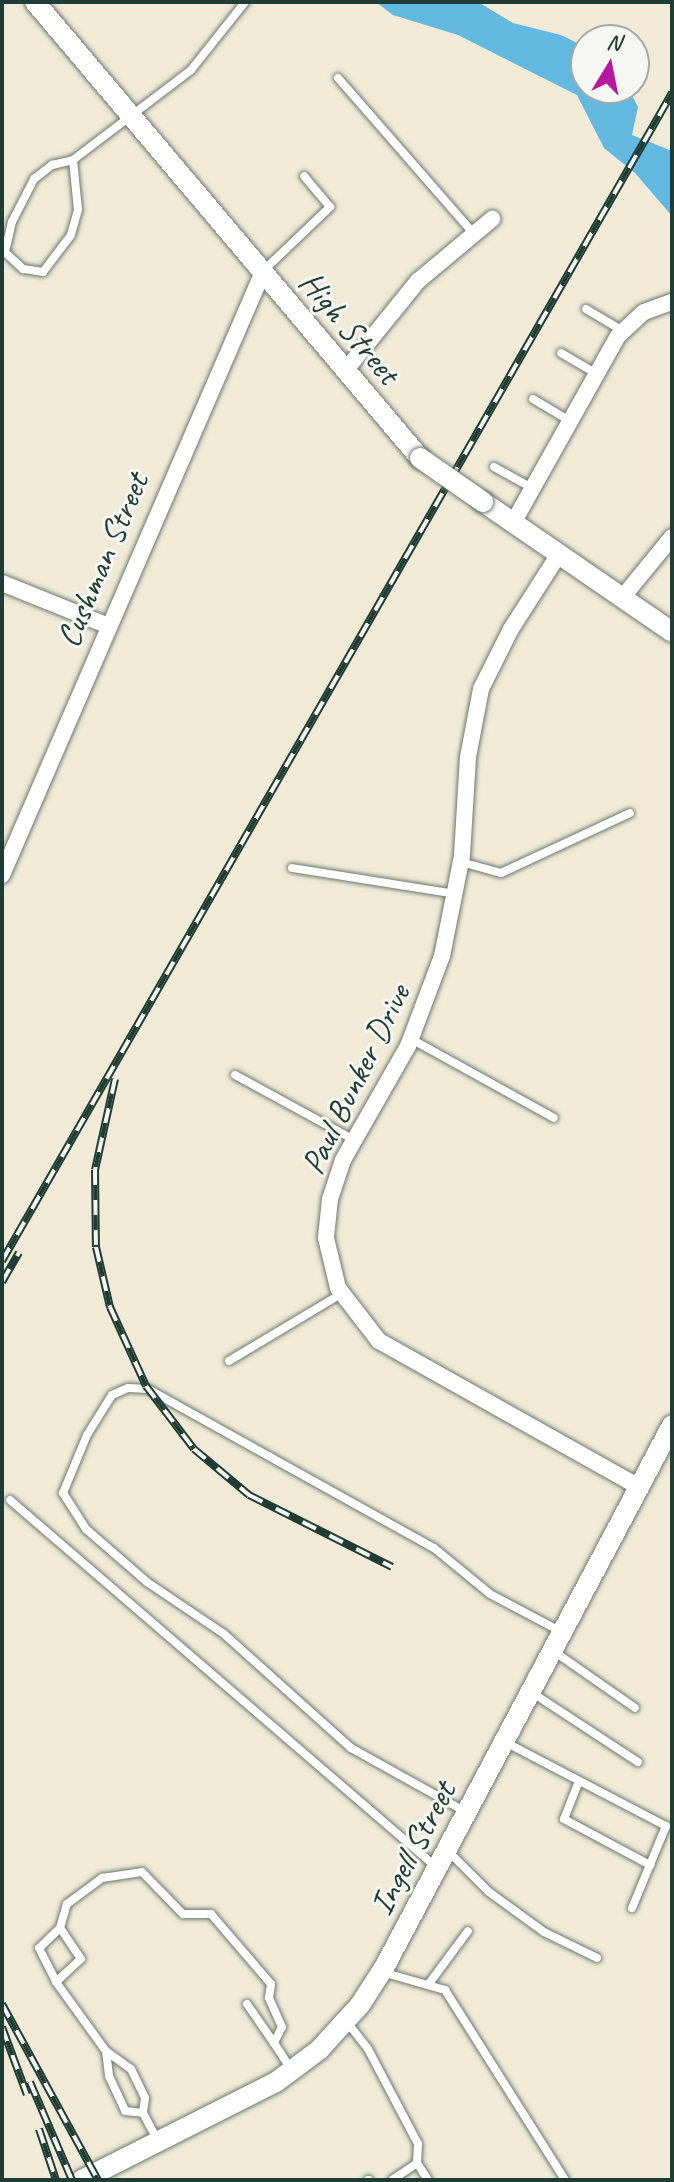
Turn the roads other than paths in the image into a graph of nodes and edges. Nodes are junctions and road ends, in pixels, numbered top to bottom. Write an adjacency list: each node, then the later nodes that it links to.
1 (35, 2): 4 (street, High Street)
2 (245, 2): 4 (lane)
3 (338, 78): 8 (lane)
4 (131, 111): 5 (lane); 9 (street, High Street)
5 (73, 160): 5 (lane)
6 (304, 176): 9 (lane)
7 (492, 219): 8 (street)
8 (474, 234): 14 (street)
9 (263, 272): 14 (street, High Street); 25 (street, Cushman Street)
10 (672, 302): 12 (street)
11 (586, 309): 12 (lane)
12 (623, 331): 15 (street)
13 (561, 353): 15 (lane)
14 (345, 371): 20 (street, High Street, bridge)
15 (598, 374): 17 (street)
16 (533, 399): 17 (lane)
17 (570, 421): 19 (street)
18 (494, 467): 19 (lane)
19 (532, 488): 20 (street)
20 (513, 523): 22 (street, High Street)
21 (672, 537): 24 (street)
22 (559, 554): 24 (street, High Street); 28 (street, Paul Bunker Drive)
23 (2, 583): 25 (street)
24 (622, 598): 26 (street, High Street)
25 (106, 625): 30 (street, Cushman Street)
26 (672, 632)
27 (630, 813): 28 (lane)
28 (461, 862): 31 (street, Paul Bunker Drive)
29 (292, 868): 31 (lane)
30 (2, 875)
31 (456, 894): 32 (street, Paul Bunker Drive)
32 (411, 1039): 34 (lane); 35 (street, Paul Bunker Drive)
33 (235, 1075): 35 (lane)
34 (554, 1118)
35 (354, 1140): 36 (street, Paul Bunker Drive)
36 (341, 1294): 37 (lane); 39 (street, Paul Bunker Drive)
37 (229, 1361)
38 (672, 1425): 39 (street, Ingell Street)
39 (639, 1487): 41 (street, Ingell Street)
40 (10, 1500): 50 (lane)
41 (556, 1640): 42 (street, Ingell Street); 43 (lane); 47 (lane)
42 (530, 1691): 44 (street, Ingell Street); 45 (lane)
43 (635, 1708)
44 (505, 1742): 46 (lane); 47 (street, Ingell Street)
45 (638, 1762)
46 (579, 1781): 49 (lane); 49 (lane)
47 (467, 1812): 48 (street, Ingell Street)
48 (447, 1849): 50 (street, Ingell Street); 54 (lane)
49 (650, 1865): 51 (lane)
50 (437, 1868): 55 (street, Ingell Street)
51 (632, 1908)
52 (60, 1928): 56 (lane); 56 (lane); 60 (lane)
53 (468, 1931): 57 (lane)
54 (597, 1958)
55 (382, 1972): 57 (lane); 59 (street, Ingell Street)
56 (56, 1982): 61 (lane)
57 (428, 1985): 69 (lane)
58 (247, 2004): 60 (lane)
59 (346, 2022): 62 (street, Ingell Street); 65 (lane)
60 (274, 2043): 62 (lane)
61 (106, 2051): 63 (lane); 63 (lane)
62 (293, 2072): 64 (street, Ingell Street)
63 (143, 2113): 64 (lane)
64 (159, 2142): 66 (street, Ingell Street)
65 (417, 2163): 67 (lane); 68 (lane)
66 (82, 2180)
67 (392, 2180)
68 (428, 2180)
69 (565, 2180)

